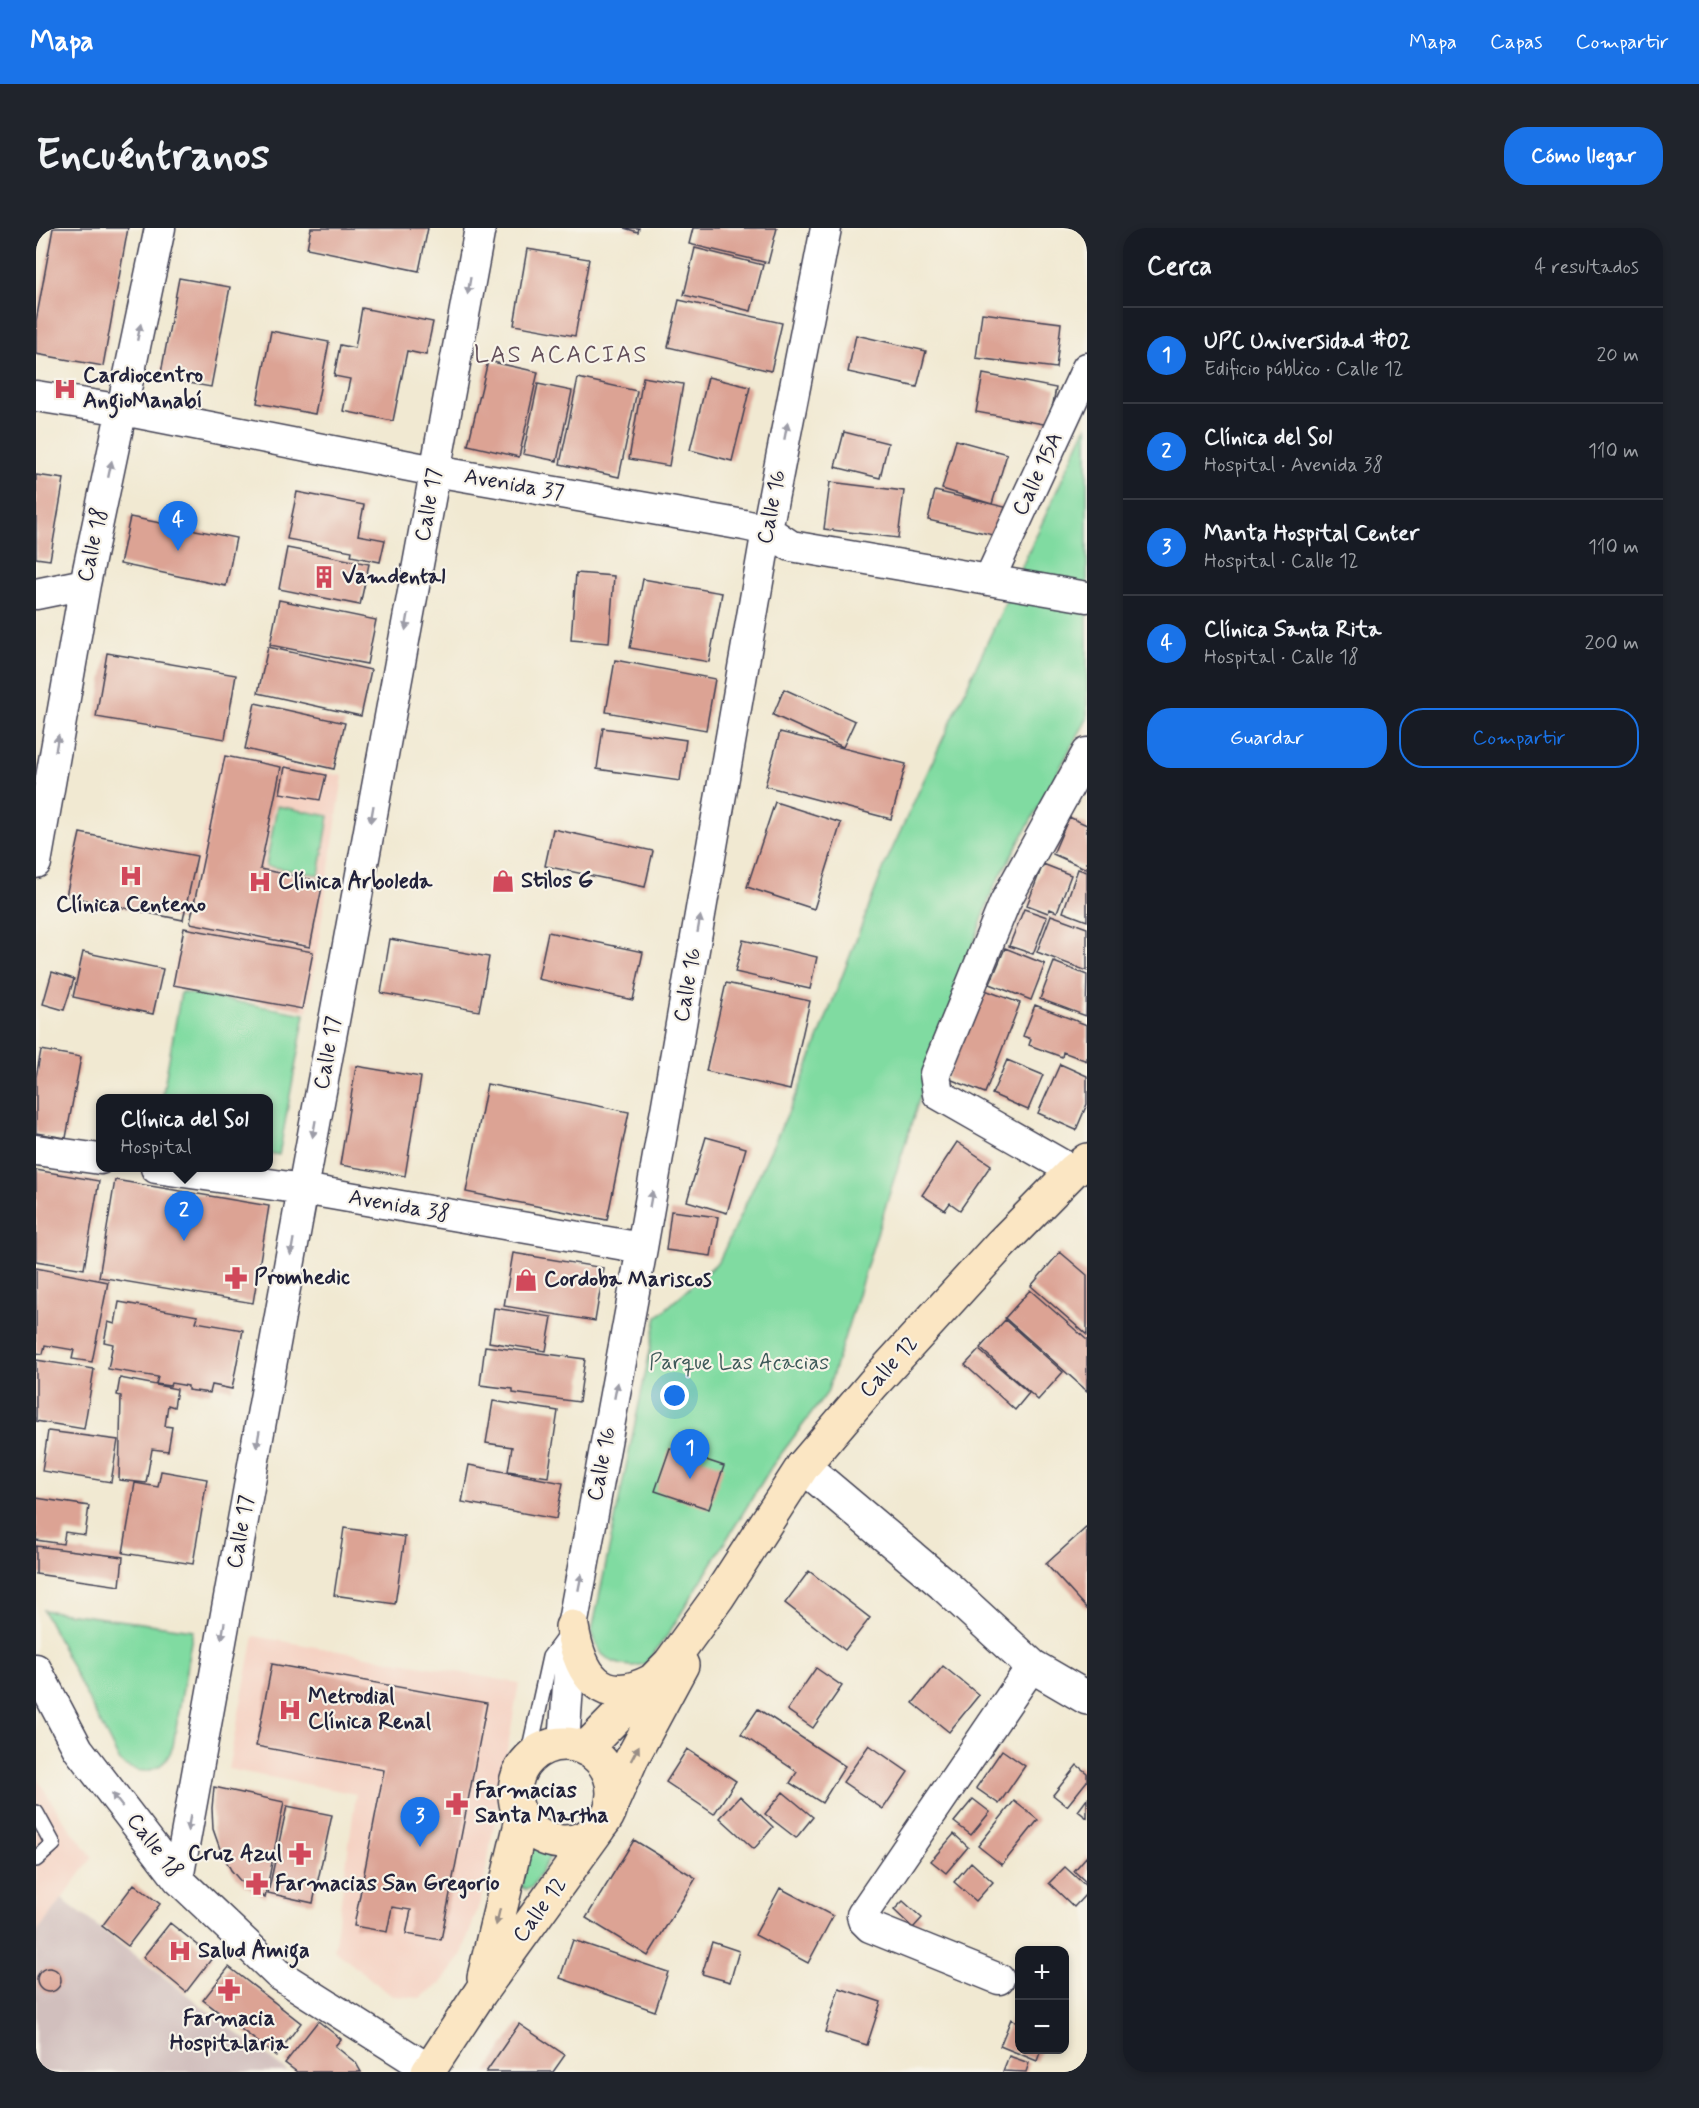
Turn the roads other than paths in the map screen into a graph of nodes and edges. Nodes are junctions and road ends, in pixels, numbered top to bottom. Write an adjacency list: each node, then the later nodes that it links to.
1 (160, 228): 6 (street, Calle 18, one-way to 1)
2 (480, 228): 7 (street, Calle 17, one-way to 7)
3 (826, 228): 8 (street, Calle 16, one-way to 3)
4 (1087, 368): 9 (street, Calle 15A)
5 (36, 396): 6 (street, Avenida 37)
6 (123, 410): 7 (street, Avenida 37); 10 (street, Calle 18, one-way to 6)
7 (435, 471): 8 (street, Avenida 37); 19 (street, Calle 17, one-way to 19)
8 (767, 530): 9 (street, Avenida 37); 20 (street, Calle 16, one-way to 8)
9 (989, 580): 12 (street, Avenida 37)
10 (85, 584): 11 (street); 14 (street, Calle 18, one-way to 10)
11 (36, 594)
12 (1087, 597)
13 (1087, 753): 17 (street)
14 (36, 863)
15 (36, 1150): 16 (street)
16 (96, 1158)
17 (1080, 1165): 21 (main road, Calle 12)
18 (189, 1172): 19 (street, Avenida 38)
19 (303, 1189): 20 (street, Avenida 38); 34 (street, Calle 17, one-way to 34)
20 (642, 1248): 23 (street, Calle 16, one-way to 20)
21 (803, 1466): 22 (main road, Calle 12); 24 (street)
22 (718, 1597): 26 (main road, Calle 12); 31 (main road, Calle 12, one-way to 22)
23 (572, 1627): 26 (main road); 28 (street, Calle 16); 29 (lane)
24 (1032, 1666): 27 (street); 35 (street)
25 (36, 1669): 34 (street, Calle 18, one-way to 25)
26 (652, 1681): 28 (main road, Calle 12)
27 (1084, 1691)
28 (575, 1747): 29 (main road); 31 (main road)
29 (527, 1761): 32 (main road)
30 (36, 1813): 33 (lane)
31 (606, 1816): 32 (main road); 36 (main road, Calle 12)
32 (522, 1819): 36 (main road, Calle 12, one-way to 36)
33 (36, 1859)
34 (178, 1879): 37 (street, Calle 18)
35 (999, 1979)
36 (480, 1993): 37 (main road, Calle 12)
37 (429, 2071)

